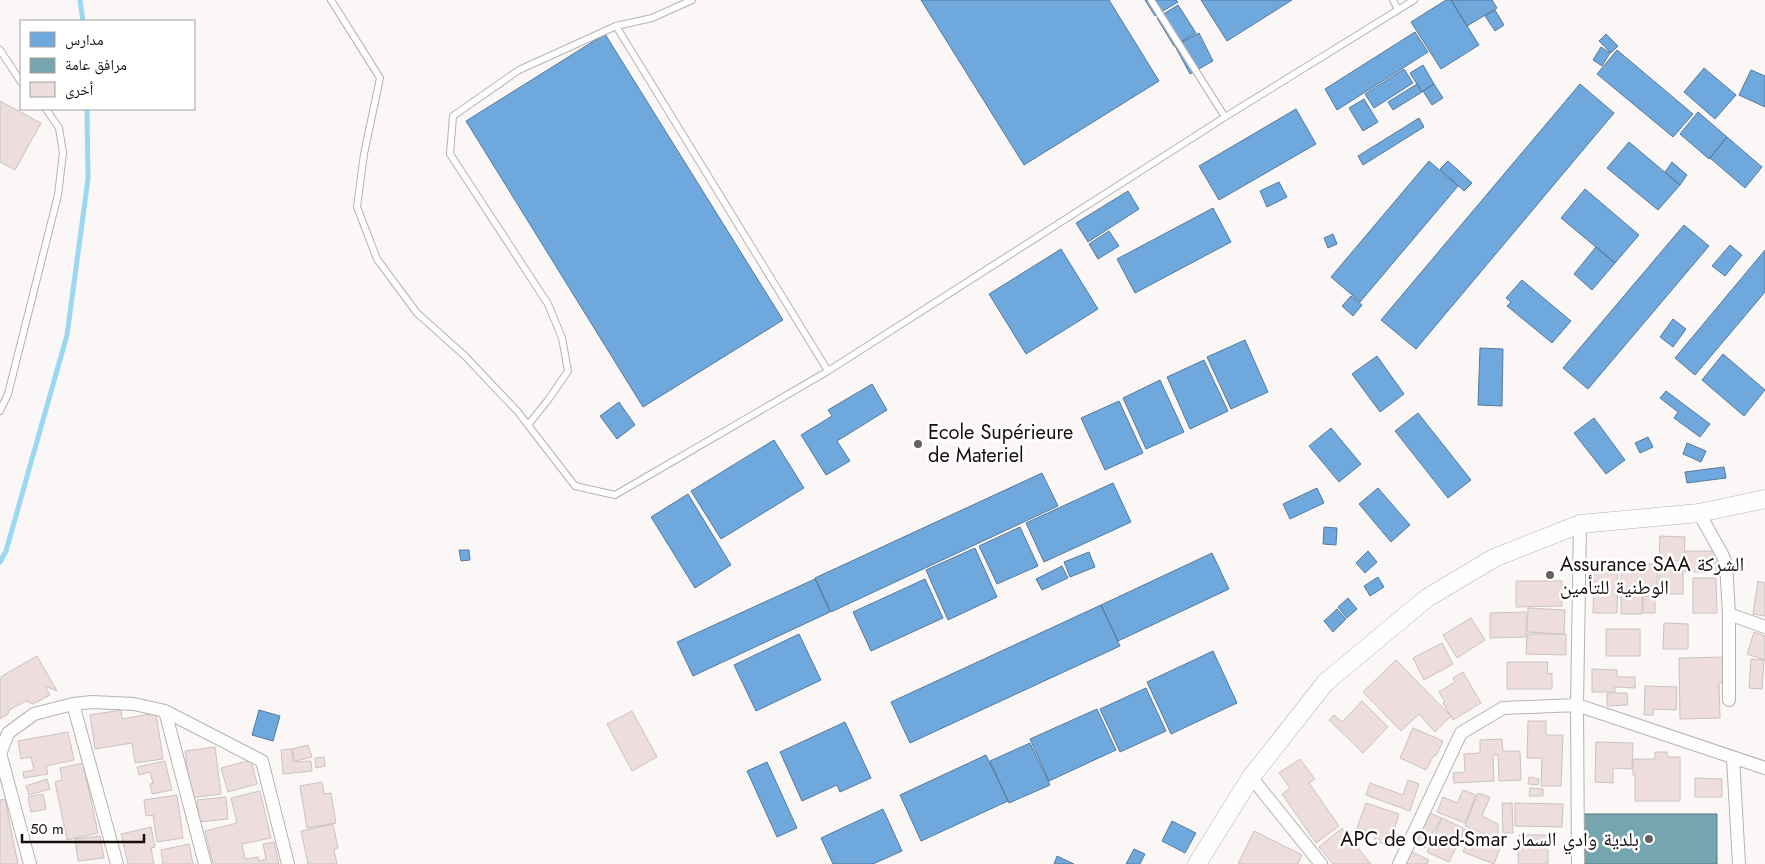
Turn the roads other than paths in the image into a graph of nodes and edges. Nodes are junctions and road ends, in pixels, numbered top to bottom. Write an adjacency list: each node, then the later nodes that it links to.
1 (331, 0): 14 (lane)
2 (692, 0): 7 (lane)
3 (1151, 0): 11 (lane)
4 (1392, 0): 6 (lane)
5 (1414, 0): 6 (lane)
6 (1398, 10): 11 (lane)
7 (616, 26): 12 (lane); 14 (lane)
8 (0, 50): 9 (lane)
9 (20, 80)
10 (47, 110): 13 (lane)
11 (1224, 117): 12 (lane)
12 (828, 371): 14 (lane)
13 (0, 411)
14 (528, 425)
15 (1765, 499): 16 (main road)
16 (1699, 513): 17 (main road); 18 (street)
17 (1580, 524): 22 (street); 27 (main road)
18 (1729, 614): 19 (street); 20 (street)
19 (1765, 627)
20 (1729, 700)
21 (73, 704): 23 (street); 24 (street); 29 (street)
22 (1577, 705): 25 (street); 34 (street); 35 (street)
23 (165, 711): 30 (street); 31 (street)
24 (0, 754): 28 (street)
25 (1733, 758): 26 (street); 36 (street)
26 (1765, 768)
27 (1251, 777): 32 (main road); 33 (street)
28 (30, 864)
29 (117, 864)
30 (204, 864)
31 (288, 864)
32 (1197, 864)
33 (1321, 864)
34 (1398, 864)
35 (1578, 864)
36 (1739, 864)

